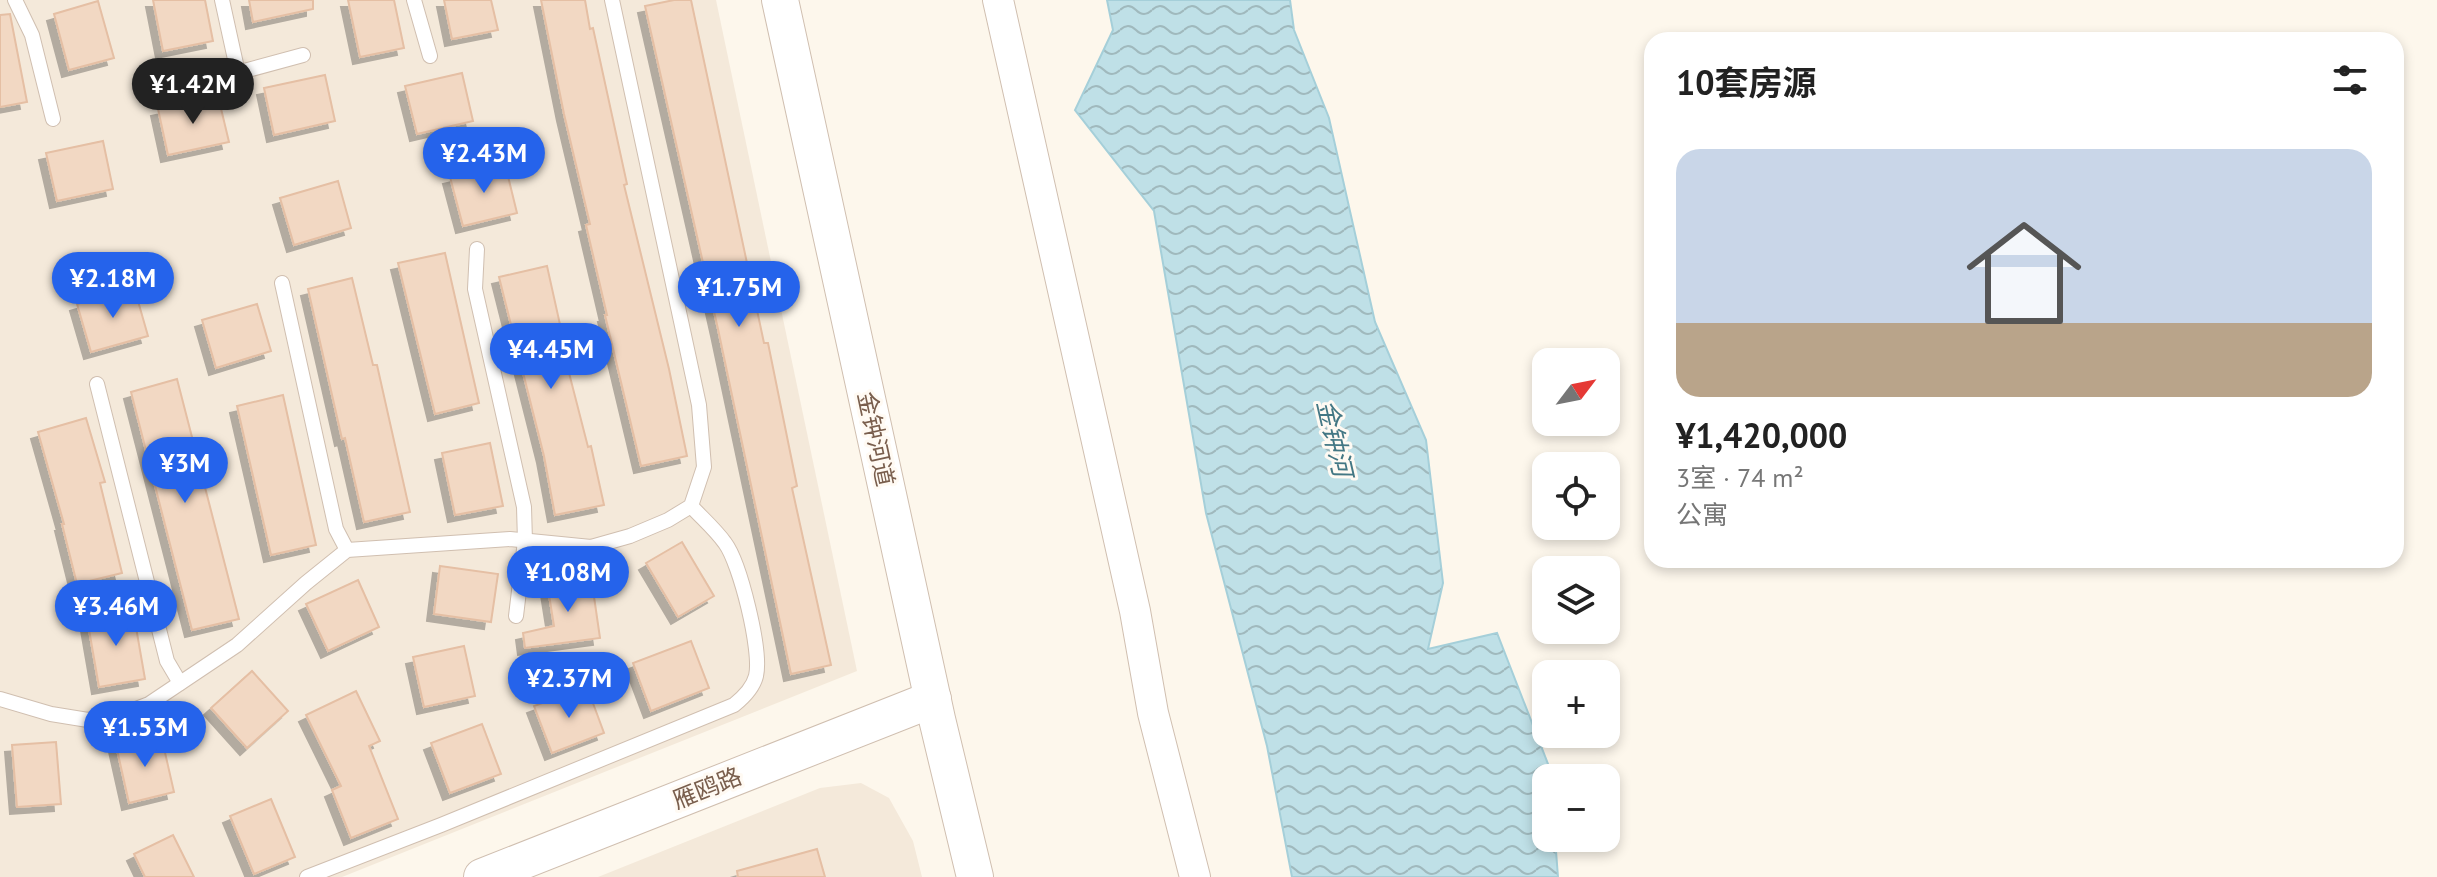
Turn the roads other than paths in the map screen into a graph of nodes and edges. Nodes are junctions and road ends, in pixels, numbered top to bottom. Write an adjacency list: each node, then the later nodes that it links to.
1 (15, 0): 11 (lane)
2 (222, 0): 9 (lane)
3 (414, 0): 8 (lane)
4 (612, 0): 15 (lane)
5 (780, 0): 21 (street, 金钟河道)
6 (998, 0): 26 (street)
7 (303, 55): 9 (lane)
8 (430, 56)
9 (238, 73): 10 (lane)
10 (171, 91)
11 (53, 119)
12 (477, 249): 16 (lane)
13 (282, 283): 17 (lane)
14 (97, 384): 19 (lane)
15 (691, 506): 16 (lane); 22 (lane)
16 (525, 541): 17 (lane); 18 (lane)
17 (347, 550): 19 (lane)
18 (516, 616)
19 (180, 683): 20 (lane)
20 (0, 699)
21 (935, 709): 23 (street, 雁鸥路); 24 (street, 雁鸥路); 25 (street, 金钟河道)
22 (307, 877)
23 (482, 877)
24 (537, 877)
25 (975, 877)
26 (1195, 877)

